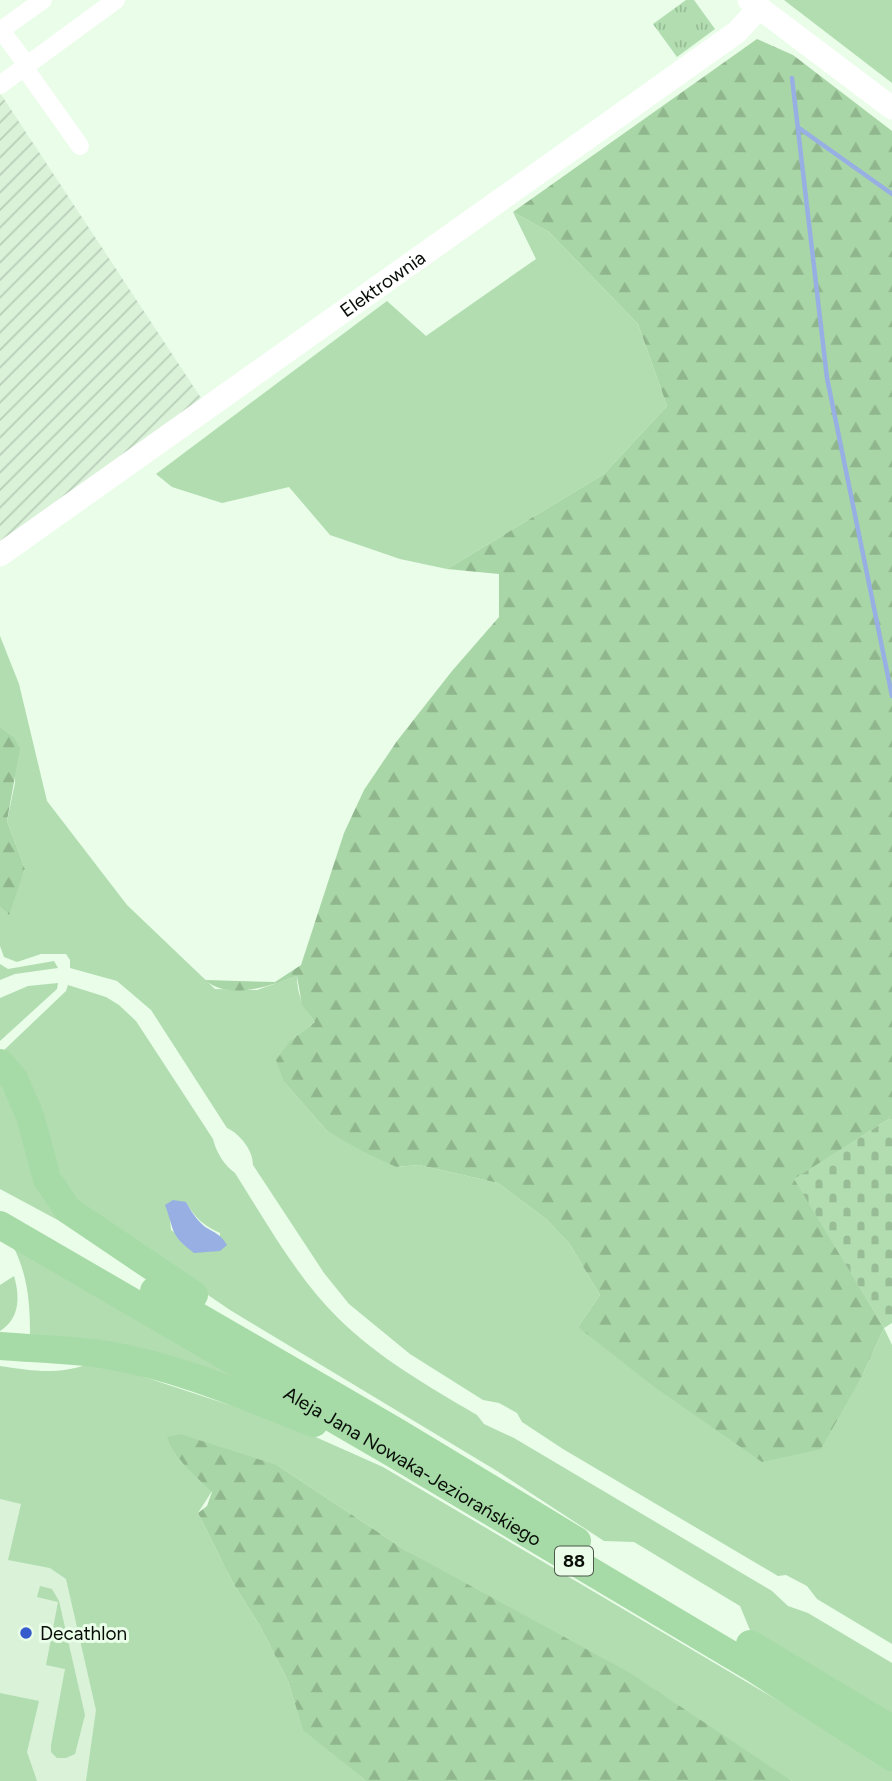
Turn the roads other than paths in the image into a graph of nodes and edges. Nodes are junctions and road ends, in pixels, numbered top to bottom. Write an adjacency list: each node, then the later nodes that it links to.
1 (43, 0): 4 (street)
2 (116, 0): 4 (street)
3 (754, 4): 6 (street); 8 (street, Elektrownia)
4 (25, 66): 5 (street); 7 (street)
5 (0, 85)
6 (892, 108)
7 (80, 146)
8 (0, 555)
9 (0, 1063): 14 (main road)
10 (0, 1204): 12 (main road, Aleja Jana Nowaka-Jeziorańskiego / 88)
11 (0, 1225): 12 (main road, Aleja Jana Nowaka-Jeziorańskiego / 88)
12 (44, 1239): 14 (main road, Aleja Jana Nowaka-Jeziorańskiego / 88)
13 (0, 1346): 14 (main road)
14 (395, 1443): 15 (main road, Aleja Jana Nowaka-Jeziorańskiego / 88); 16 (main road, Aleja Jana Nowaka-Jeziorańskiego / 88)
15 (892, 1729)
16 (892, 1757)

